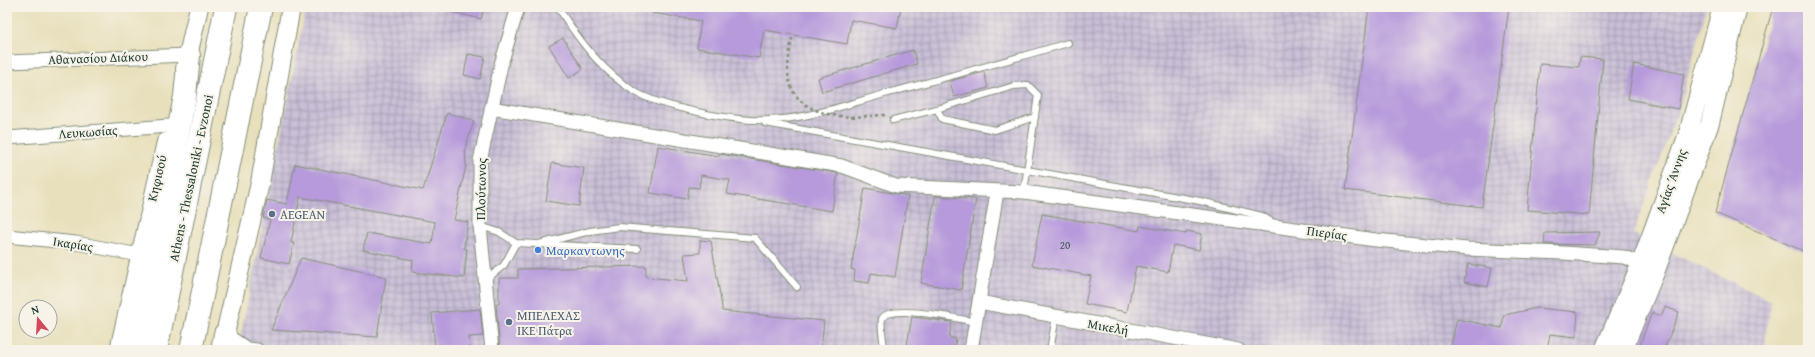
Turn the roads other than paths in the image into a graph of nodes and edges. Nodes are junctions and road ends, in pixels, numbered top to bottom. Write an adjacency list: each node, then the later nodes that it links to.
1 (199, 7): 10 (street, Κηφισού)
2 (226, 7): 38 (highway, Athens - Thessaloniki - Evzonoi)
3 (261, 7): 39 (highway)
4 (291, 7): 35 (street)
5 (518, 7): 12 (street, Πλούτωνος)
6 (558, 7): 15 (lane)
7 (1722, 7): 29 (street, Αγίας Άννης)
8 (1738, 7): 29 (street, Αγίας Άννης)
9 (1068, 44): 15 (lane)
10 (189, 55): 11 (street, Αθανασίου Διάκου); 17 (street, Κηφισού); 37 (highway)
11 (7, 62)
12 (491, 108): 20 (street, Πιερίας); 22 (street, Πλούτωνος)
13 (937, 109): 14 (lane); 14 (lane); 16 (lane)
14 (1035, 117): 19 (lane)
15 (740, 119): 19 (lane)
16 (893, 120)
17 (169, 126): 18 (street, Λευκωσίας); 28 (street, Κηφισού)
18 (7, 138)
19 (1027, 171): 21 (lane); 23 (lane)
20 (997, 192): 21 (street, Πιερίας); 32 (street)
21 (1024, 192): 23 (street, Πιερίας)
22 (480, 226): 25 (lane); 30 (street, Πλούτωνος)
23 (1280, 227): 29 (street, Πιερίας)
24 (7, 236): 28 (street, Ικαρίας)
25 (516, 243): 26 (lane); 30 (lane)
26 (539, 244): 27 (lane); 31 (lane)
27 (637, 249)
28 (139, 255): 36 (street, Κηφισού)
29 (1649, 267): 46 (street, Αγίας Άννης); 47 (street, Αγίας Άννης)
30 (485, 281): 41 (street, Πλούτωνος)
31 (797, 287)
32 (979, 302): 33 (street, Μικελή); 34 (street)
33 (1056, 317): 44 (lane); 45 (street, Μικελή)
34 (976, 322): 42 (lane); 43 (street)
35 (224, 345): 40 (street)
36 (119, 350)
37 (135, 350)
38 (156, 350)
39 (191, 350)
40 (257, 350)
41 (492, 350)
42 (884, 350)
43 (971, 350)
44 (1050, 350)
45 (1238, 350)
46 (1604, 350)
47 (1623, 350)

